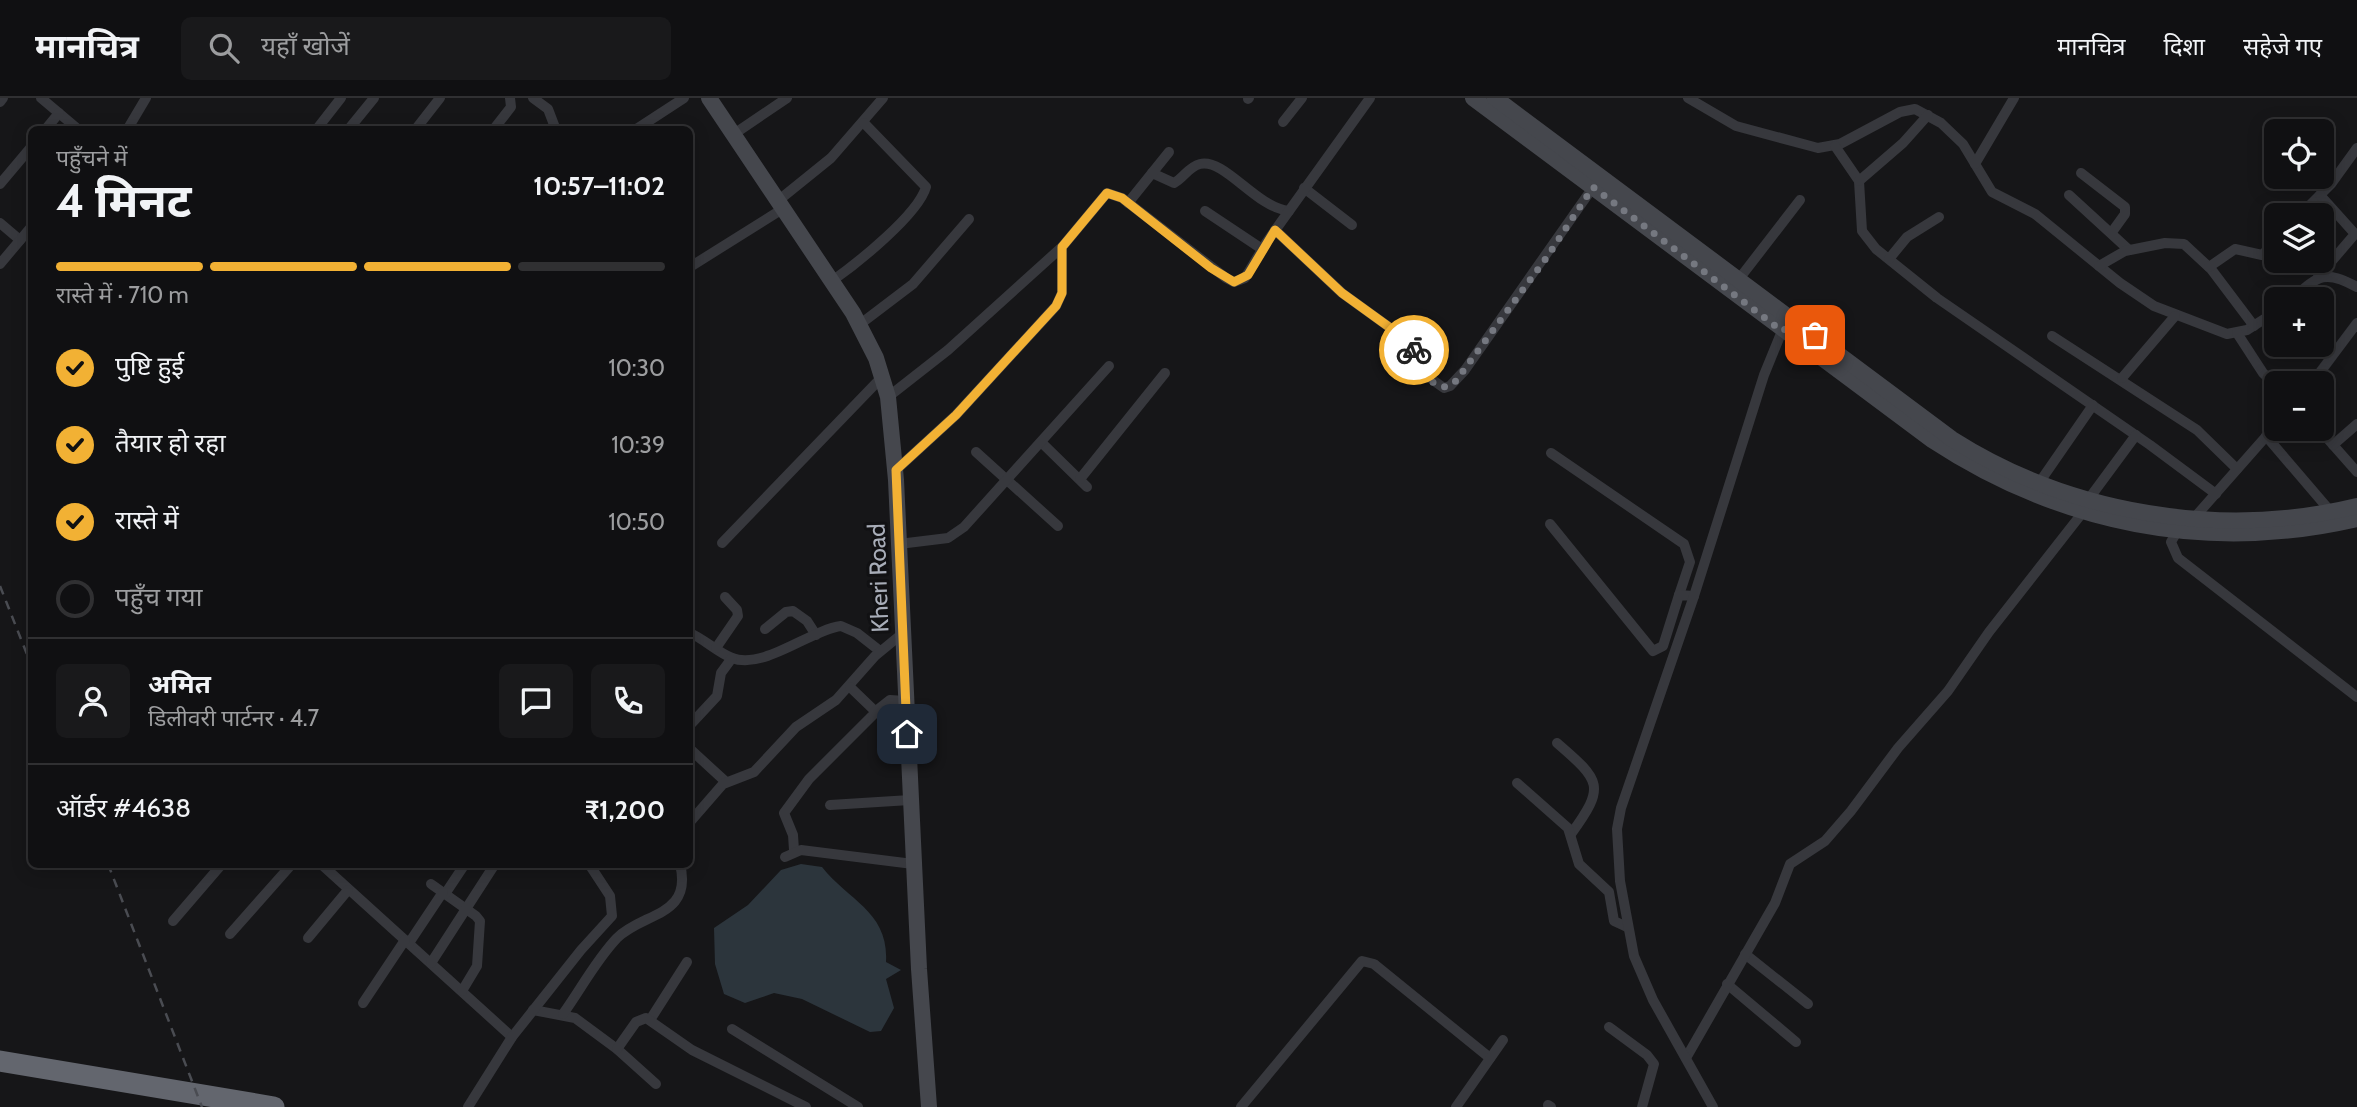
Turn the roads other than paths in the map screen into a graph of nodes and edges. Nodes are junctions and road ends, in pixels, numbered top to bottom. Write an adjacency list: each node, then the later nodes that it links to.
1 (41, 98): 20 (street)
2 (146, 98): 26 (street)
3 (341, 98): 27 (street)
4 (374, 98): 28 (street)
5 (440, 98): 29 (street)
6 (511, 98): 30 (street)
7 (533, 98): 31 (street)
8 (684, 98): 32 (street)
9 (709, 98): 33 (street, Kheri Road)
10 (787, 98): 33 (street)
11 (883, 98): 23 (street)
12 (1302, 98): 22 (street)
13 (1370, 98): 44 (street)
14 (1473, 98): 41 (street)
15 (1494, 98): 41 (street)
16 (1688, 98): 34 (street)
17 (1914, 98): 19 (street)
18 (2014, 98): 38 (street)
19 (1909, 109): 21 (street); 34 (street)
20 (58, 113): 24 (street); 25 (street)
21 (1928, 115): 38 (street); 42 (street)
22 (1283, 122)
23 (864, 123): 50 (street); 72 (street)
24 (48, 126)
25 (74, 126)
26 (129, 126)
27 (319, 126)
28 (351, 126)
29 (418, 126)
30 (496, 126)
31 (554, 126)
32 (641, 126)
33 (734, 134): 50 (street, Kheri Road)
34 (1835, 146): 42 (street)
35 (2357, 148): 46 (street)
36 (28, 151): 43 (street)
37 (1169, 152): 39 (street)
38 (1975, 164): 68 (street)
39 (1152, 173): 48 (street); 52 (street)
40 (2081, 173): 59 (street)
41 (1597, 181): 57 (street); 71 (street); 79 (street)
42 (1859, 181): 65 (street)
43 (0, 184)
44 (1304, 188): 52 (street); 56 (street)
45 (2069, 195): 59 (street)
46 (2320, 195): 49 (street); 70 (street)
47 (1800, 200): 71 (street)
48 (1128, 203): 61 (street); 62 (street)
49 (2312, 203)
50 (781, 204): 67 (street); 72 (street, Kheri Road)
51 (1205, 211): 62 (street)
52 (1289, 211): 57 (street)
53 (1940, 217): 65 (street)
54 (969, 219): 78 (street)
55 (0, 223): 60 (street)
56 (1352, 225)
57 (1275, 230): 62 (street)
58 (28, 231): 60 (street)
59 (2112, 232): 63 (street)
60 (20, 240): 66 (street)
61 (1062, 247): 89 (street); 101 (street)
62 (1262, 249)
63 (2129, 250): 68 (street); 69 (street)
64 (2264, 253): 69 (street)
65 (1889, 259): 90 (street)
66 (0, 264)
67 (693, 265)
68 (2099, 266): 75 (street)
69 (2209, 267): 80 (street)
70 (2318, 277): 73 (street); 74 (street)
71 (1739, 279): 79 (street)
72 (832, 281): 78 (street, Kheri Road)
73 (2306, 287)
74 (2357, 287)
75 (2175, 316): 81 (street); 88 (street)
76 (2264, 319): 80 (street)
77 (2357, 323): 84 (street)
78 (859, 324): 87 (street, Kheri Road)
79 (1785, 326): 104 (street); 106 (street); 115 (street)
80 (2254, 326): 81 (street)
81 (2237, 333): 86 (street)
82 (2052, 336): 88 (street)
83 (1109, 366): 96 (street)
84 (2321, 371)
85 (1165, 373): 96 (street)
86 (2264, 374)
87 (882, 377): 89 (street, Kheri Road); 113 (street)
88 (2122, 378): 100 (street)
89 (888, 397): 101 (street, Kheri Road)
90 (2093, 405): 92 (street); 104 (street)
91 (2357, 424): 97 (street)
92 (2136, 435): 105 (street); 106 (street)
93 (2264, 438): 100 (street)
94 (2270, 441): 108 (street)
95 (2330, 441): 97 (street)
96 (1042, 443): 103 (street)
97 (2333, 445): 102 (street)
98 (976, 452): 103 (street)
99 (1551, 453): 115 (street)
100 (2237, 469): 105 (street)
101 (896, 470): 114 (street, Kheri Road)
102 (2357, 472)
103 (1008, 480): 112 (street); 114 (street)
104 (2039, 483): 106 (street)
105 (2216, 494): 111 (street)
106 (2086, 506): 111 (street); 154 (street)
107 (2357, 506): 108 (street)
108 (2331, 512): 111 (street)
109 (2357, 519): 111 (street)
110 (1550, 524): 115 (street)
111 (2188, 524): 125 (street)
112 (1058, 526)
113 (722, 543)
114 (899, 544): 118 (street, Kheri Road)
115 (1688, 596): 150 (street)
116 (725, 597): 121 (street)
117 (765, 629): 120 (street)
118 (903, 633): 122 (street); 126 (street, Kheri Road)
119 (693, 635): 121 (street)
120 (816, 635): 122 (street); 123 (street)
121 (716, 648): 123 (street)
122 (880, 651): 124 (street)
123 (732, 658): 128 (street)
124 (850, 687): 127 (street); 131 (street)
125 (2357, 697)
126 (905, 701): 127 (street); 133 (street, Kheri Road)
127 (876, 711): 137 (street)
128 (693, 717)
129 (1558, 743): 136 (street)
130 (693, 752): 131 (street)
131 (726, 782): 135 (street)
132 (1517, 783): 136 (street)
133 (910, 800): 134 (street); 137 (street, Kheri Road)
134 (830, 805)
135 (693, 819)
136 (1571, 834): 150 (street)
137 (914, 864): 180 (street, Kheri Road)
138 (219, 868): 149 (street)
139 (288, 868): 151 (street)
140 (325, 868): 146 (street)
141 (461, 868): 147 (street)
142 (492, 868): 148 (street)
143 (592, 868): 161 (street)
144 (681, 868): 162 (street)
145 (431, 884): 147 (street)
146 (348, 890): 152 (street); 153 (street)
147 (444, 893): 148 (street); 153 (street)
148 (465, 908): 156 (street); 158 (street)
149 (173, 921)
150 (1624, 926): 171 (street)
151 (230, 934)
152 (308, 938)
153 (407, 941): 156 (street); 159 (street)
154 (1745, 954): 157 (street); 160 (street)
155 (687, 962): 163 (street)
156 (431, 963): 158 (street)
157 (1727, 984): 168 (street); 171 (street)
158 (462, 991): 166 (street)
159 (363, 1003)
160 (1808, 1004)
161 (533, 1010): 162 (street); 166 (street)
162 (563, 1014): 169 (street)
163 (650, 1020): 169 (street); 178 (street)
164 (1609, 1027): 182 (street)
165 (732, 1029): 179 (street)
166 (512, 1037): 177 (street)
167 (1503, 1040): 170 (street)
168 (1796, 1042)
169 (617, 1049): 173 (street)
170 (1490, 1058): 175 (street); 181 (street)
171 (1686, 1058): 183 (street)
172 (0, 1061): 174 (highway)
173 (656, 1084)
174 (186, 1099): 176 (highway)
175 (1461, 1105)
176 (274, 1107)
177 (468, 1107)
178 (806, 1107)
179 (858, 1107)
180 (929, 1107)
181 (1241, 1107)
182 (1642, 1107)
183 (1713, 1107)

